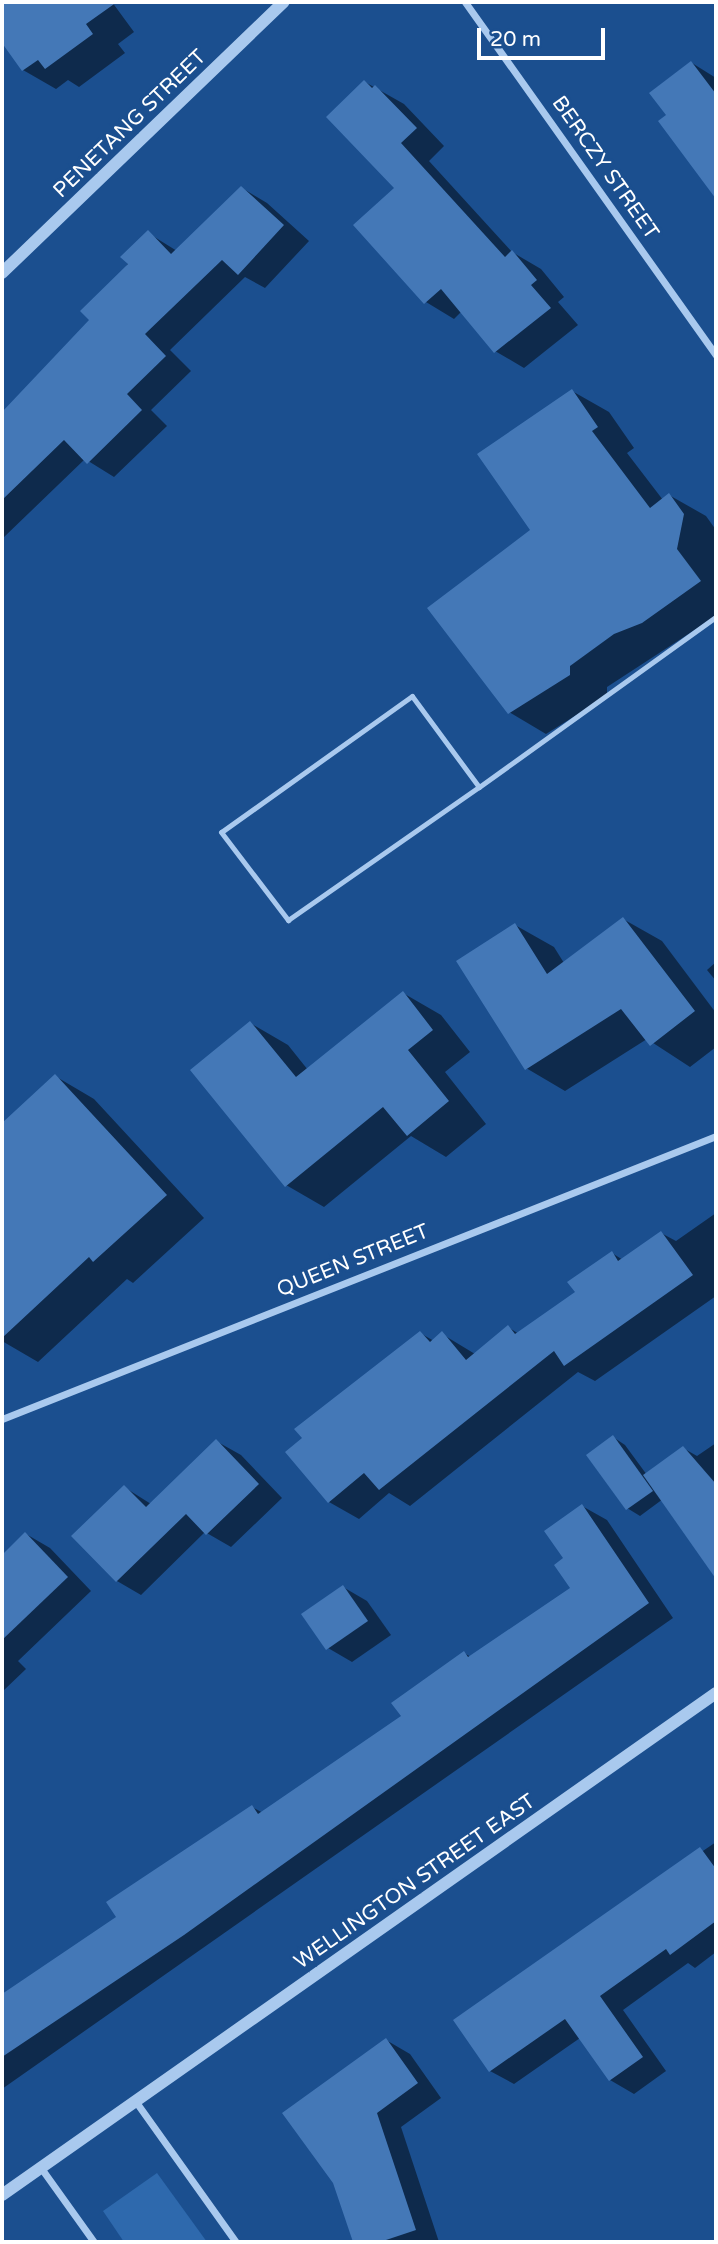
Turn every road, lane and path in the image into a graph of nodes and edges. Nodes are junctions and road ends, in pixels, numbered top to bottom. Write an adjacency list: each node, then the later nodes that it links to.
1 (284, 2): 3 (street, PENETANG STREET)
2 (465, 2): 4 (street, BERCZY STREET)
3 (2, 273)
4 (716, 355)
5 (716, 617): 6 (lane)
6 (479, 787): 6 (lane)
7 (716, 1136): 8 (street, QUEEN STREET)
8 (2, 1419)
9 (716, 1693): 10 (street, WELLINGTON STREET EAST)
10 (136, 2102): 11 (street, WELLINGTON STREET EAST); 14 (street)
11 (41, 2168): 12 (street, WELLINGTON STREET EAST); 13 (street)
12 (2, 2196)
13 (94, 2242)
14 (236, 2242)

